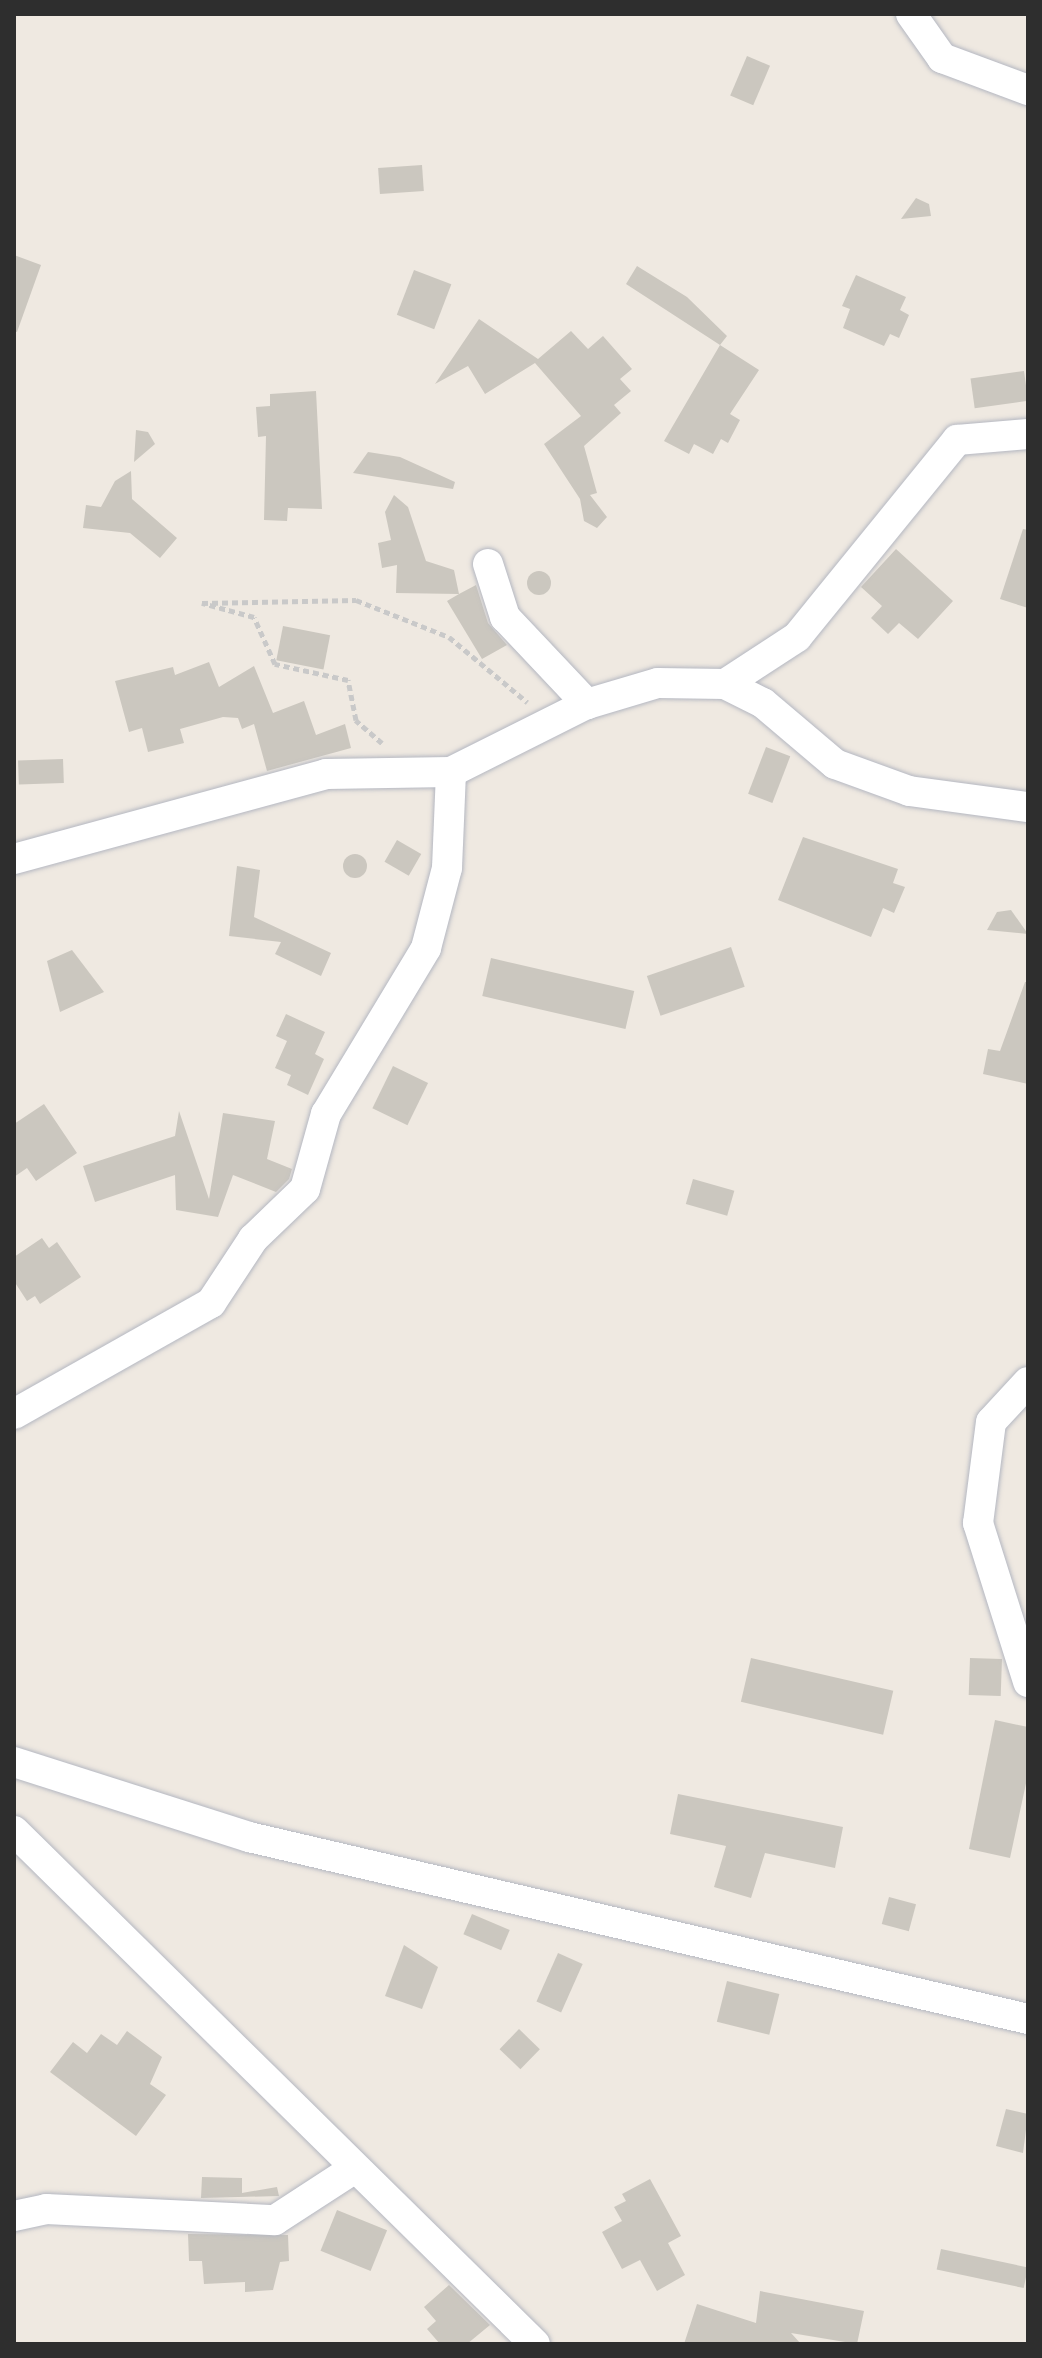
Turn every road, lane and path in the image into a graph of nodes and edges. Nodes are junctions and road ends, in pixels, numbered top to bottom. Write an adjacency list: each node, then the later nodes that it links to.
1 (911, 14): 2 (street)
2 (1028, 90)
3 (1028, 434): 5 (street)
4 (488, 564): 6 (street)
5 (725, 684): 6 (street); 10 (street)
6 (587, 704): 7 (street)
7 (549, 720): 8 (street); 9 (path)
8 (451, 772): 9 (street); 13 (street)
9 (415, 773): 11 (street)
10 (1028, 807)
11 (14, 859)
12 (1028, 1382): 14 (street)
13 (14, 1414)
14 (1028, 1682)
15 (14, 1762): 17 (street)
16 (14, 1831): 18 (street)
17 (1028, 2019)
18 (352, 2170): 19 (street); 20 (street)
19 (14, 2216)
20 (535, 2344)

